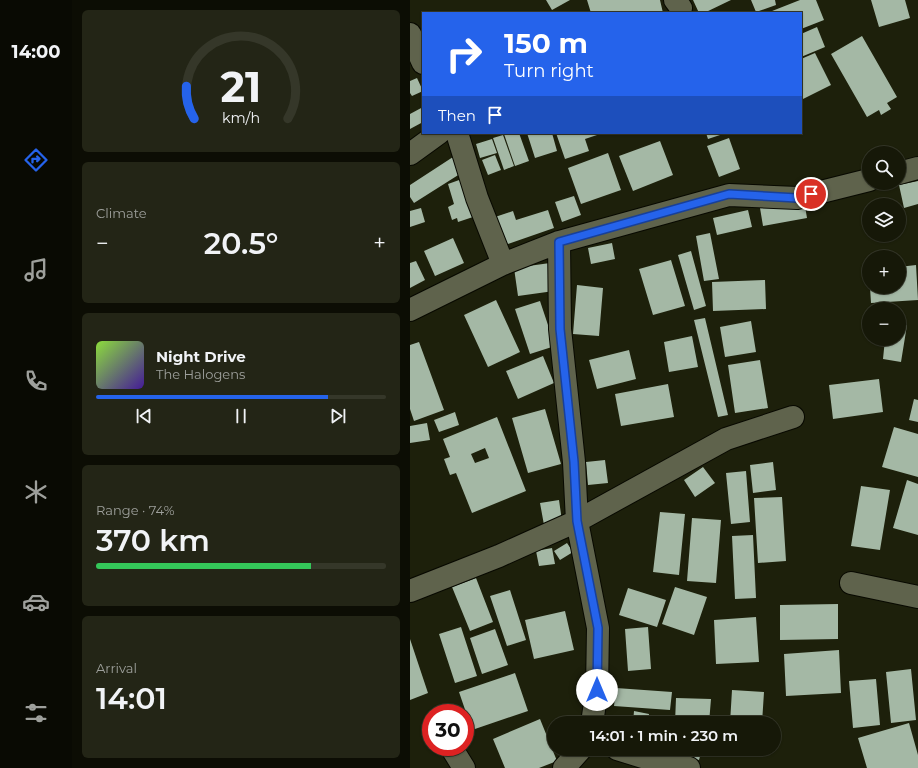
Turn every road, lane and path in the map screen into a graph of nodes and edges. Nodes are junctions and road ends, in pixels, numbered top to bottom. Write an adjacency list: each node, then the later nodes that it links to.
1 (410, 34): 2 (street)
2 (422, 61)
3 (438, 134): 5 (street)
4 (457, 134): 10 (street)
5 (410, 154)
6 (918, 168): 7 (street)
7 (906, 171)
8 (862, 182): 9 (street)
9 (559, 242): 10 (street); 13 (street)
10 (503, 264): 11 (street)
11 (410, 310)
12 (793, 417): 13 (street)
13 (577, 521): 15 (street); 17 (street)
14 (851, 583): 16 (street)
15 (410, 591)
16 (918, 597)
17 (593, 716)
18 (457, 756): 21 (street)
19 (575, 756): 22 (street)
20 (640, 756): 23 (street)
21 (464, 768)
22 (564, 768)
23 (689, 768)

